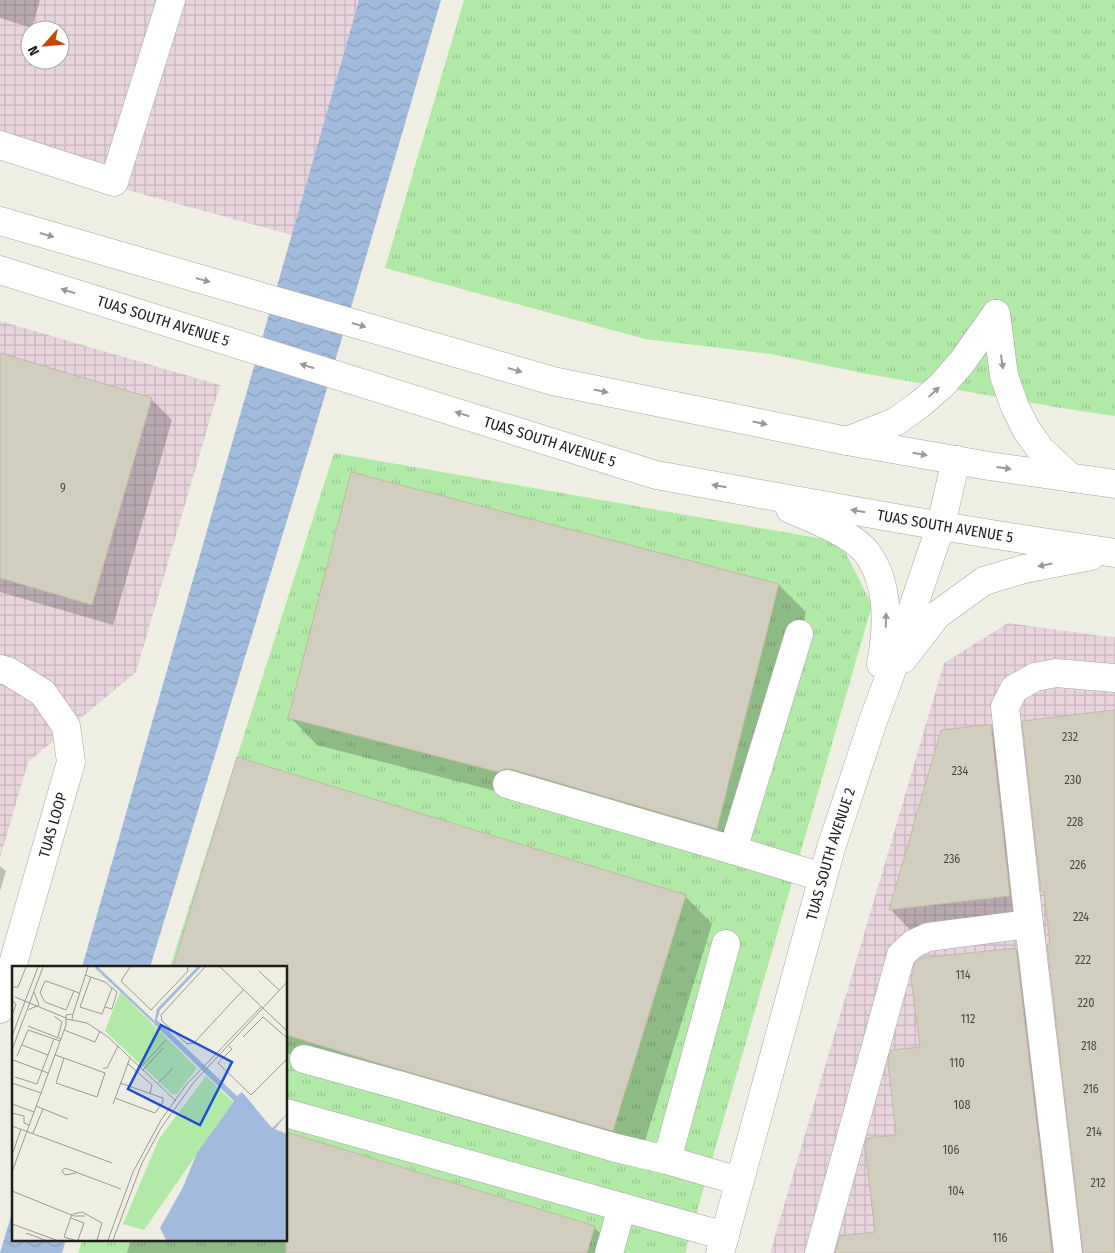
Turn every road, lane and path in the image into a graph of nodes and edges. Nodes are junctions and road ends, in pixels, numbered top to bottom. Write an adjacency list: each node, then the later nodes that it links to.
1 (171, 0): 2 (street)
2 (0, 145)
3 (0, 221): 5 (street, one-way to 5)
4 (0, 270): 9 (street, TUAS SOUTH AVENUE 5, one-way to 4)
5 (847, 441): 6 (street, one-way to 6); 7 (street, one-way to 7)
6 (956, 460): 7 (street, one-way to 7); 10 (street, TUAS SOUTH AVENUE 2)
7 (1071, 478): 8 (street)
8 (1115, 484)
9 (767, 495): 10 (street, TUAS SOUTH AVENUE 5, one-way to 9); 16 (street, one-way to 9)
10 (941, 525): 11 (street, TUAS SOUTH AVENUE 5); 14 (street, TUAS SOUTH AVENUE 2)
11 (1112, 552): 14 (street, one-way to 14)
12 (799, 634): 18 (street)
13 (0, 669): 22 (street, TUAS LOOP)
14 (889, 678): 16 (street, TUAS SOUTH AVENUE 2)
15 (1115, 678): 20 (street)
16 (873, 721): 19 (street, TUAS SOUTH AVENUE 2)
17 (507, 784): 18 (street)
18 (733, 850): 19 (street)
19 (822, 877): 28 (street, TUAS SOUTH AVENUE 2)
20 (1029, 924): 32 (street); 33 (street)
21 (726, 944): 27 (street)
22 (12, 966)
23 (12, 967): 24 (street, TUAS LOOP)
24 (0, 1009)
25 (304, 1059): 27 (street)
26 (288, 1114): 29 (street)
27 (667, 1160): 28 (street)
28 (740, 1181): 30 (street, TUAS SOUTH AVENUE 2)
29 (622, 1207): 30 (street); 31 (street)
30 (722, 1244)
31 (609, 1253)
32 (819, 1253)
33 (1068, 1253)

